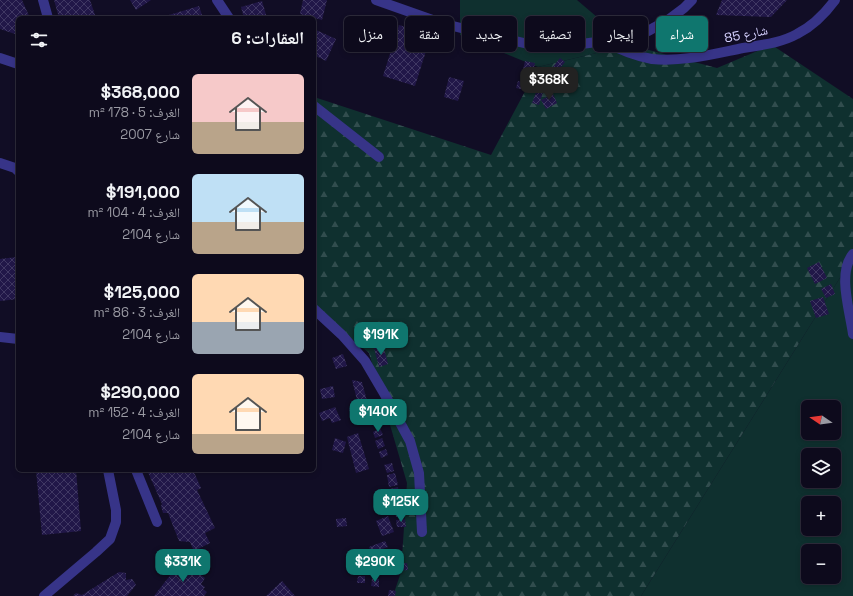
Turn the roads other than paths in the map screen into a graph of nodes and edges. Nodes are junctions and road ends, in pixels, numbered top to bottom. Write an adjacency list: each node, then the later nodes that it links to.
1 (43, 0): 6 (street)
2 (217, 0): 7 (street)
3 (376, 0): 9 (street)
4 (692, 0): 8 (street)
5 (835, 0): 10 (street, شارع 85)
6 (47, 16)
7 (228, 16)
8 (648, 32)
9 (593, 42)
10 (631, 52)
11 (0, 58): 12 (street)
12 (16, 63)
13 (316, 108): 14 (street)
14 (379, 156)
15 (0, 163): 16 (street)
16 (16, 169)
17 (853, 254): 19 (street)
18 (316, 311): 25 (street)
19 (853, 334)
20 (0, 338): 21 (street)
21 (16, 339)
22 (108, 472): 26 (street)
23 (137, 472): 24 (street)
24 (157, 522)
25 (422, 532)
26 (44, 596)

